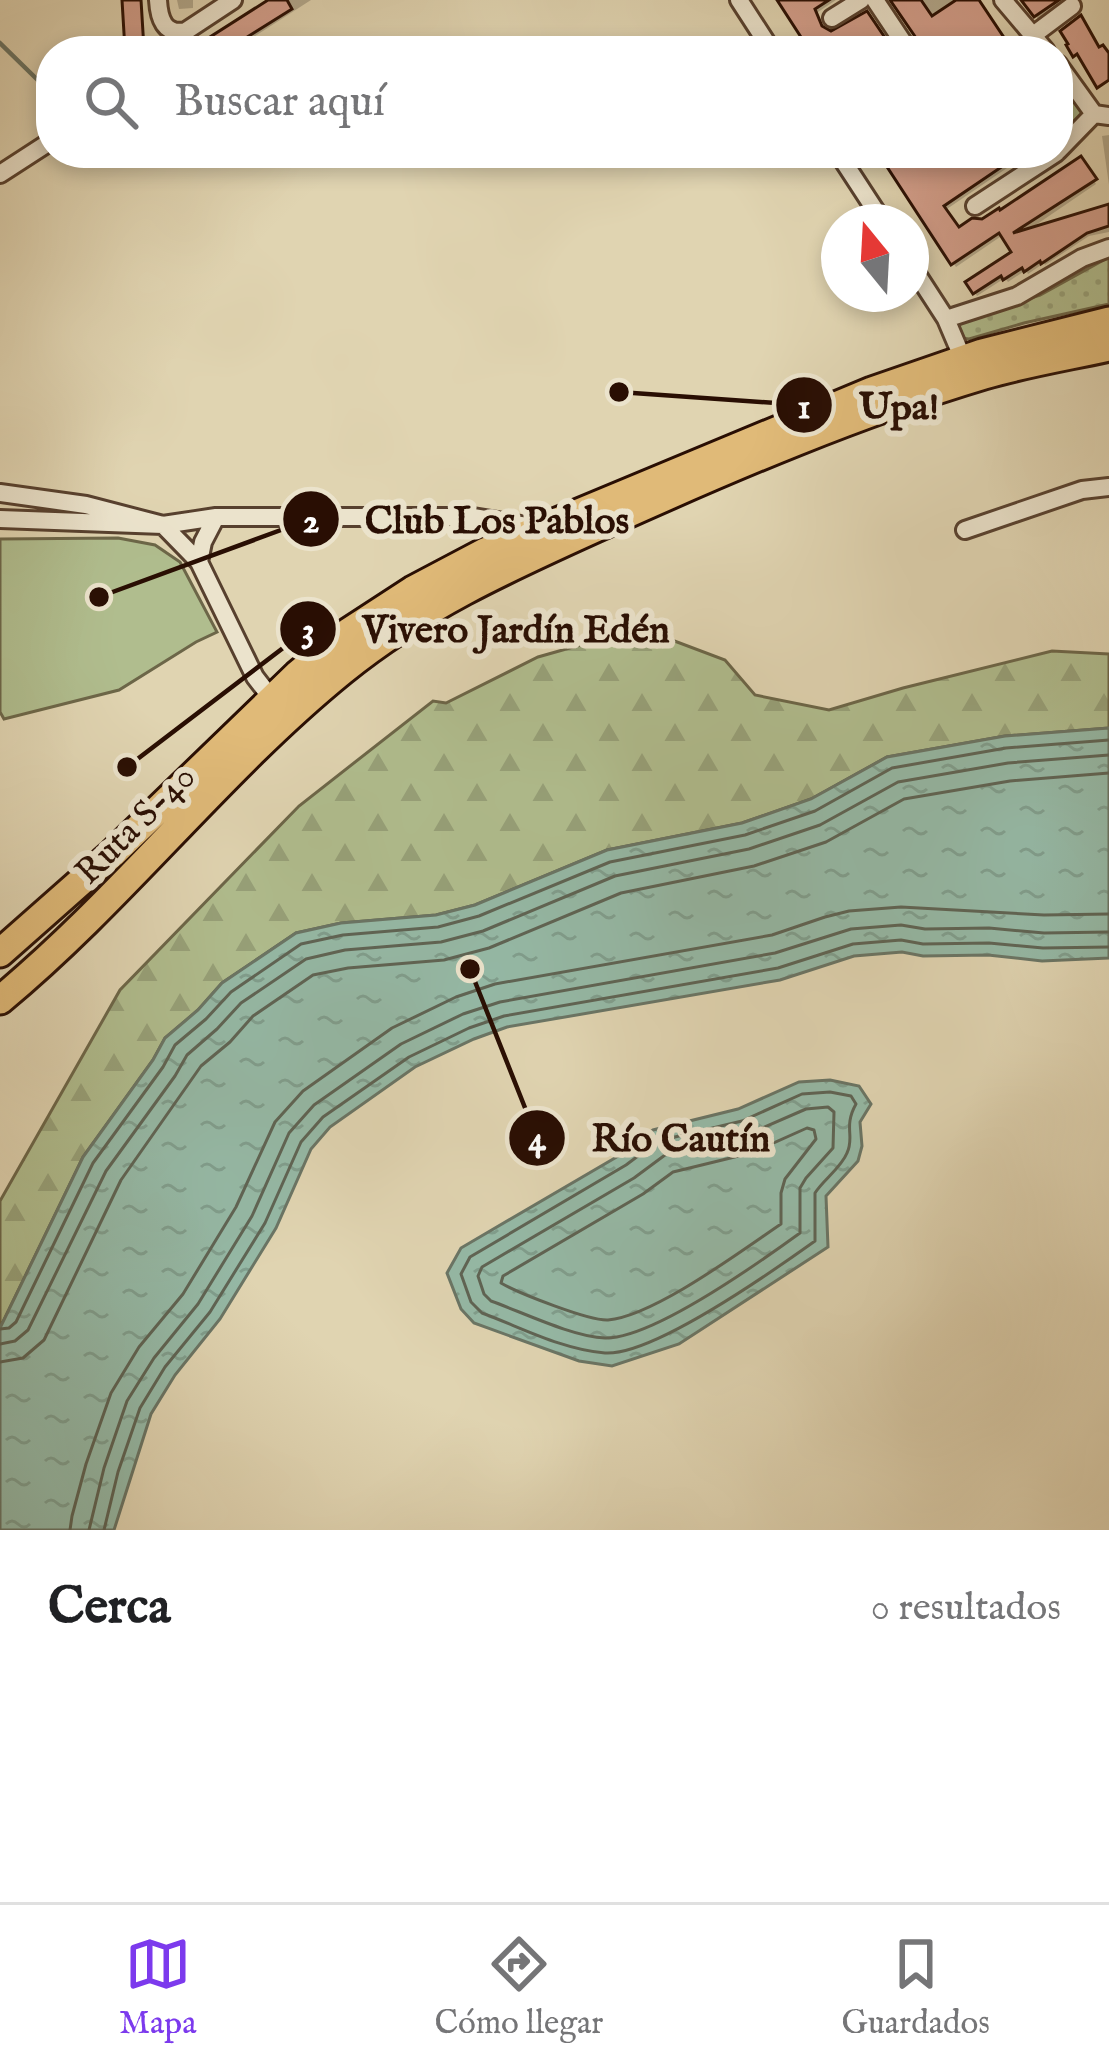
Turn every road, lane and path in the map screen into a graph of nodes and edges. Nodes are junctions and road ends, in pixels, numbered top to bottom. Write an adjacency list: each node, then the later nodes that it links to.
1 (158, 0): 2 (street)
2 (233, 0)
3 (739, 0): 9 (street)
4 (860, 0): 8 (street)
5 (875, 0): 10 (street)
6 (1004, 0): 11 (street)
7 (1072, 6): 12 (street)
8 (832, 18)
9 (762, 36)
10 (899, 36)
11 (1032, 36)
12 (1048, 36)
13 (1073, 81): 14 (street)
14 (1102, 115): 15 (street)
15 (1073, 139)
16 (36, 151): 19 (street)
17 (848, 168): 20 (street)
18 (1033, 168): 21 (street)
19 (0, 174)
20 (871, 204)
21 (975, 206)
22 (1109, 248): 24 (street)
23 (929, 293): 24 (street)
24 (946, 319): 27 (street)
25 (1109, 321): 27 (main road)
26 (1109, 347): 37 (main road)
27 (963, 359): 34 (main road)
28 (1109, 487): 35 (street)
29 (0, 493): 33 (street)
30 (216, 517): 31 (street); 33 (street); 36 (street)
31 (472, 517): 34 (street); 37 (street)
32 (0, 519): 33 (street)
33 (163, 525): 36 (street)
34 (540, 529): 37 (main road)
35 (965, 530)
36 (199, 562): 38 (street)
37 (490, 563): 38 (main road, Ruta S-40)
38 (281, 708): 39 (main road, Ruta S-40); 40 (main road, Ruta S-40)
39 (0, 953)
40 (0, 1000)

